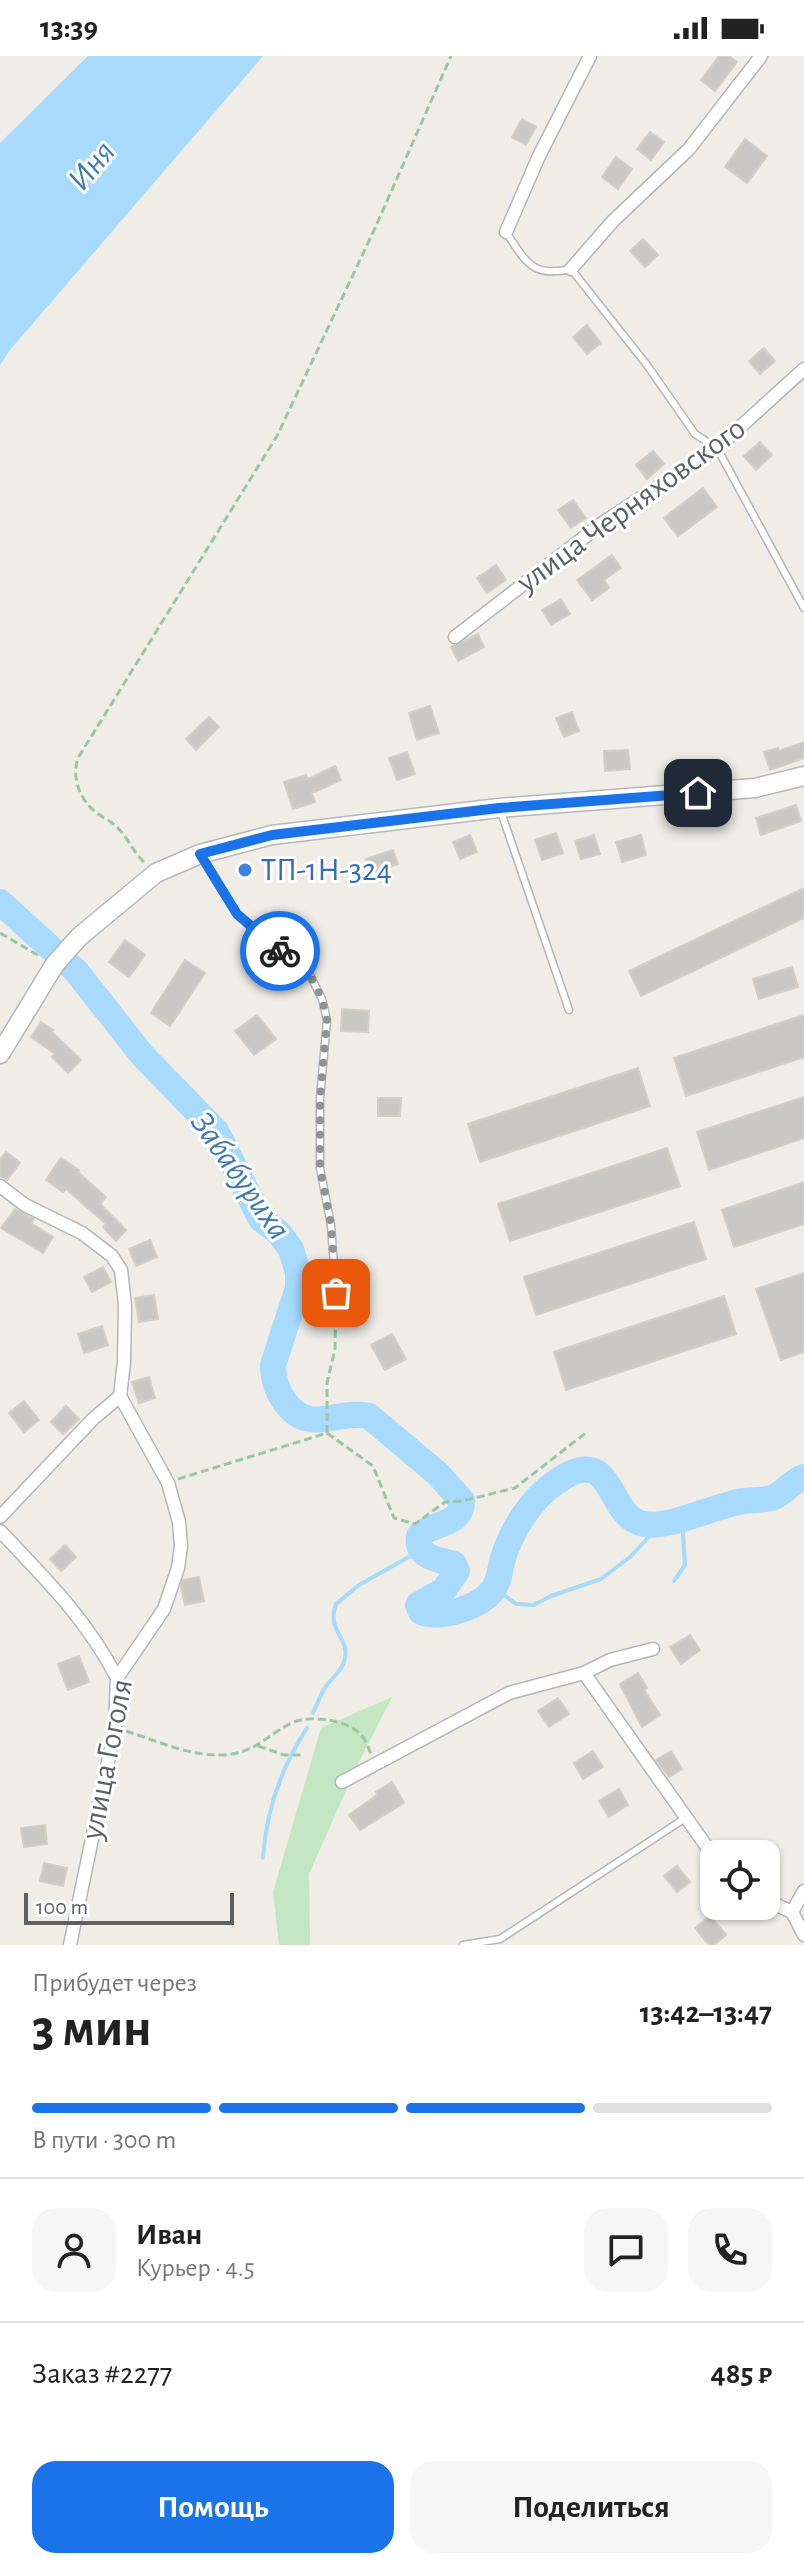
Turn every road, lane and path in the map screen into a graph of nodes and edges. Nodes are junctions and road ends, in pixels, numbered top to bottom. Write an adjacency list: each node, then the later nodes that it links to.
1 (451, 56): 13 (path)
2 (590, 56): 4 (street)
3 (761, 56): 5 (street)
4 (506, 232): 5 (lane)
5 (571, 269): 7 (lane)
6 (804, 369): 7 (street, улица Черняховского)
7 (717, 448): 8 (lane); 9 (street, улица Черняховского)
8 (804, 608)
9 (455, 637)
10 (804, 776): 11 (main road)
11 (499, 808): 12 (main road); 16 (lane)
12 (200, 854): 13 (main road); 19 (lane)
13 (156, 873): 15 (main road)
14 (0, 933): 15 (path)
15 (55, 964): 17 (main road)
16 (569, 1010)
17 (0, 1054)
18 (0, 1186): 20 (street)
19 (336, 1293): 22 (path)
20 (120, 1396): 23 (street, улица Гоголя); 24 (street)
21 (587, 1432): 22 (path)
22 (327, 1433): 23 (path)
23 (168, 1483): 28 (street, улица Гоголя)
24 (0, 1517)
25 (0, 1531): 28 (street)
26 (653, 1649): 27 (street)
27 (584, 1673): 32 (street); 34 (street)
28 (117, 1678): 29 (street, улица Гоголя)
29 (115, 1728): 30 (path); 40 (street, улица Гоголя)
30 (258, 1746): 31 (path); 32 (path)
31 (303, 1755)
32 (376, 1764): 33 (street)
33 (342, 1782)
34 (687, 1817): 35 (street); 41 (lane)
35 (703, 1840)
36 (804, 1891): 38 (street)
37 (780, 1906): 38 (street)
38 (792, 1912): 39 (street)
39 (804, 1935)
40 (70, 1945)
41 (463, 1945)

